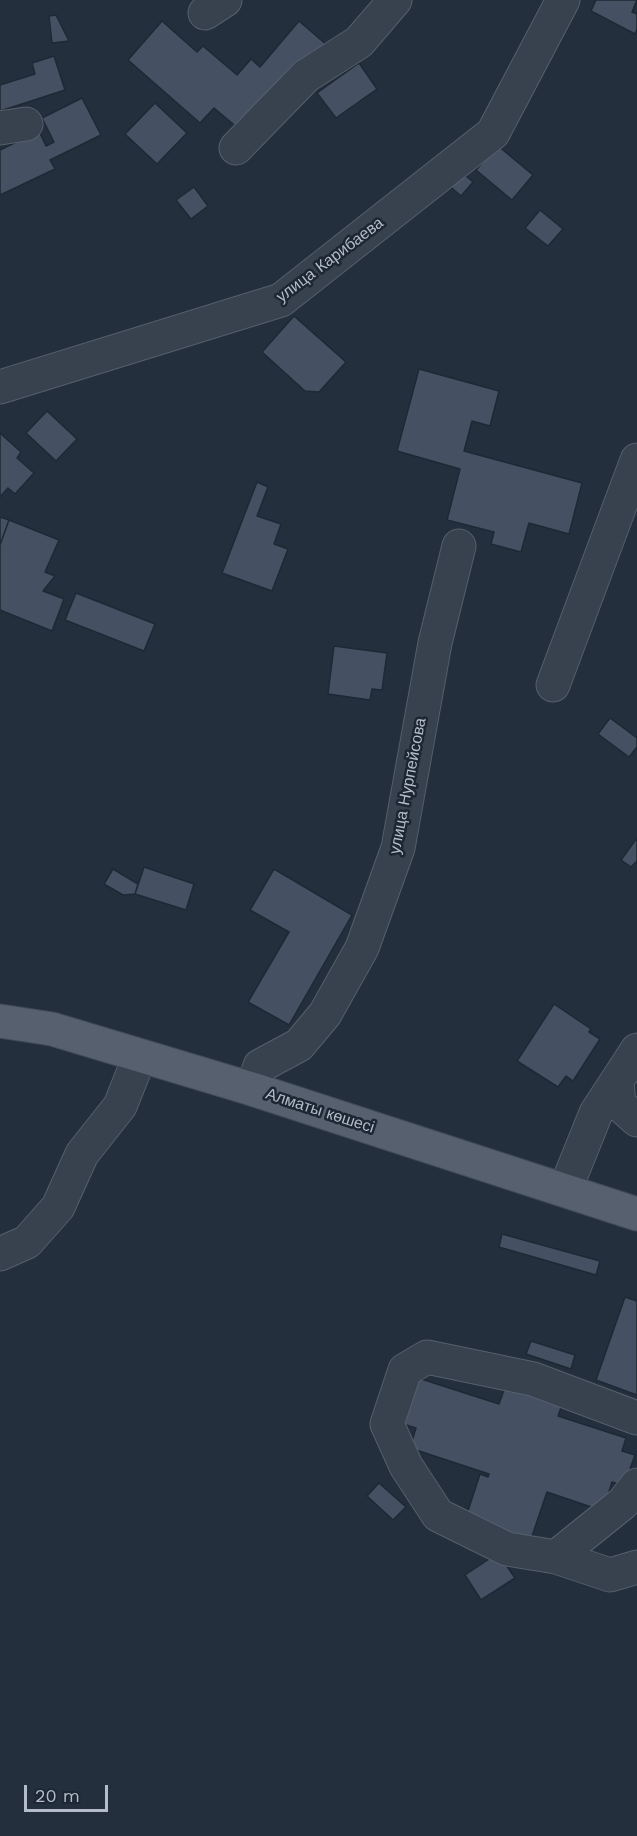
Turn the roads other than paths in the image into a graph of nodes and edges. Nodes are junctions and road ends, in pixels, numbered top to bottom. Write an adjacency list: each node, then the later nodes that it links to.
1 (394, 0): 3 (street)
2 (563, 0): 4 (street, улица Карибаева)
3 (236, 148)
4 (0, 387)
5 (637, 460): 7 (street)
6 (459, 546): 12 (street, улица Нурпейсова)
7 (554, 685)
8 (0, 1021): 10 (main road, Алматы көшесі)
9 (637, 1050): 11 (street)
10 (140, 1056): 12 (main road, Алматы көшесі); 16 (street)
11 (617, 1081): 13 (street); 14 (street)
12 (252, 1089): 14 (main road, Алматы көшесі)
13 (637, 1120)
14 (565, 1190): 15 (main road, Алматы көшесі)
15 (637, 1214)
16 (0, 1254)
17 (637, 1418): 19 (street)
18 (637, 1485): 19 (street)
19 (556, 1557): 20 (street)
20 (637, 1567)

